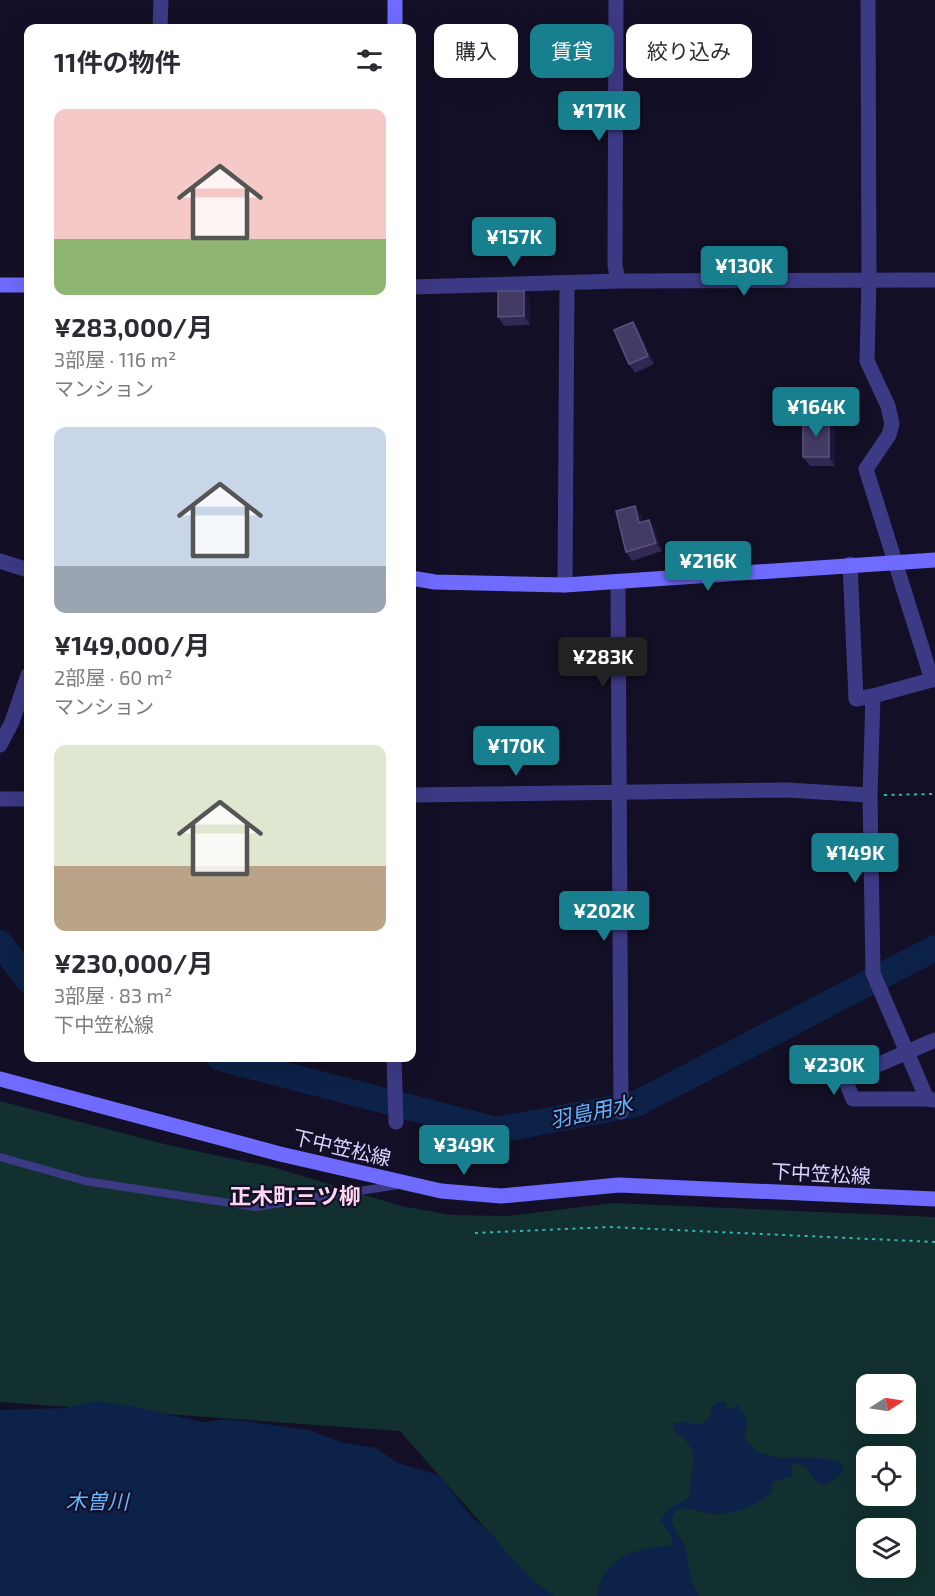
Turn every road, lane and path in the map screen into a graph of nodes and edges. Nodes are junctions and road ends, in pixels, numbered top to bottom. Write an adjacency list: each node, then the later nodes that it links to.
1 (161, 0): 5 (street)
2 (395, 0): 6 (main road)
3 (616, 0): 9 (street)
4 (868, 0): 7 (street)
5 (160, 24)
6 (395, 24)
7 (869, 280): 8 (street); 9 (street); 16 (street)
8 (935, 280)
9 (618, 281): 10 (street)
10 (567, 284): 13 (street); 21 (street)
11 (0, 285): 12 (main road)
12 (24, 285)
13 (416, 287)
14 (935, 560): 16 (main road)
15 (0, 561): 18 (street)
16 (895, 561): 17 (main road); 22 (street)
17 (850, 564): 20 (main road); 24 (street)
18 (24, 569)
19 (416, 579): 21 (main road)
20 (618, 583): 21 (main road); 26 (street)
21 (565, 585)
22 (933, 680): 24 (street)
23 (24, 687): 25 (street)
24 (873, 696): 29 (street)
25 (0, 744)
26 (621, 792): 28 (street); 29 (street); 37 (street)
27 (935, 794): 29 (path)
28 (416, 795)
29 (870, 795): 33 (street)
30 (0, 799): 31 (street)
31 (24, 799)
32 (935, 1040): 33 (street)
33 (906, 1053): 36 (street); 36 (street)
34 (394, 1062): 38 (street)
35 (0, 1079): 40 (main road, 下中笠松線)
36 (931, 1099)
37 (621, 1112)
38 (396, 1122)
39 (0, 1157): 40 (lane)
40 (408, 1183): 41 (main road, 下中笠松線)
41 (935, 1199)
42 (475, 1233): 43 (path)
43 (935, 1242)

